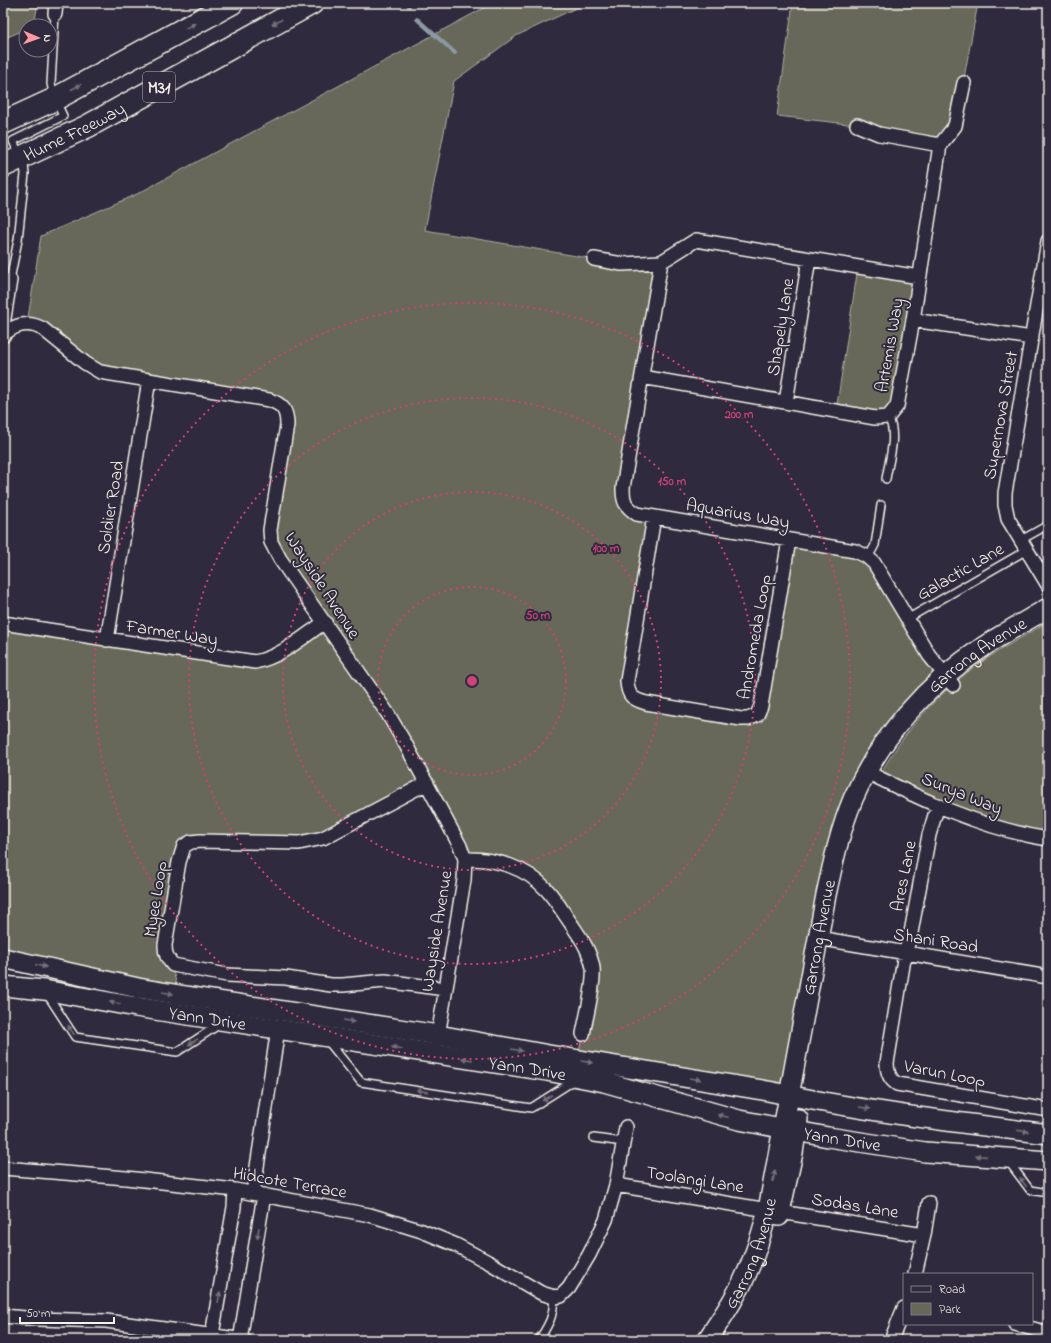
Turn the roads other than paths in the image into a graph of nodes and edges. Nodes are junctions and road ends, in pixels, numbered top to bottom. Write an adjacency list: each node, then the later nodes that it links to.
1 (232, 3): 5 (highway, Hume Freeway / M31, one-way to 1)
2 (312, 3): 9 (highway, Hume Freeway / M31, one-way to 9)
3 (56, 8): 5 (lane)
4 (964, 83): 8 (street)
5 (55, 99): 6 (highway, Hume Freeway / M31); 9 (lane)
6 (3, 123)
7 (857, 125): 8 (street)
8 (940, 145): 14 (street, Artemis Way)
9 (12, 162): 15 (lane)
10 (1048, 241): 18 (street, Supernova Street)
11 (594, 259): 13 (street)
12 (809, 259): 13 (street); 14 (street); 21 (street, Shapely Lane)
13 (661, 262): 19 (street, Aquarius Way)
14 (919, 277): 16 (street, Artemis Way)
15 (10, 280): 17 (street)
16 (913, 320): 18 (street); 22 (street, Artemis Way)
17 (3, 335): 20 (street, Wayside Avenue)
18 (1032, 338): 28 (street, Supernova Street)
19 (642, 377): 21 (street, Artemis Way); 25 (street, Aquarius Way)
20 (149, 380): 33 (street, Wayside Avenue); 36 (street, Soldier Road)
21 (786, 402): 22 (street, Artemis Way)
22 (888, 417): 23 (lane)
23 (886, 479)
24 (881, 505): 29 (lane)
25 (654, 517): 27 (street, Aquarius Way); 27 (street, Andromeda Loop)
26 (1048, 525): 28 (lane, Galactic Lane)
27 (789, 540): 29 (street, Aquarius Way)
28 (1024, 545): 30 (street, Supernova Street); 32 (lane, Galactic Lane)
29 (868, 558): 32 (street, Aquarius Way)
30 (1048, 585)
31 (1048, 608): 37 (street, Garrong Avenue)
32 (907, 619): 37 (street, Aquarius Way)
33 (325, 622): 36 (street, Farmer Way); 39 (street, Wayside Avenue)
34 (1048, 622): 37 (street, Garrong Avenue)
35 (3, 623): 36 (street, Farmer Way)
36 (107, 640)
37 (949, 680): 38 (street, Garrong Avenue)
38 (872, 775): 40 (street, Surya Way); 43 (street, Garrong Avenue)
39 (427, 783): 42 (street, Wayside Avenue); 48 (street, Myee Loop)
40 (938, 805): 41 (street, Surya Way); 44 (street, Ares Lane)
41 (1048, 839)
42 (465, 858): 48 (street, Wayside Avenue); 52 (street)
43 (824, 939): 44 (street, Shani Road); 57 (street, Garrong Avenue)
44 (905, 953): 46 (street, Shani Road); 58 (street, Varun Loop)
45 (3, 958): 53 (street, Yann Drive, one-way to 53)
46 (1048, 977)
47 (3, 986): 49 (street, Yann Drive)
48 (445, 989): 53 (street, Wayside Avenue)
49 (44, 990): 50 (street, Yann Drive, one-way to 49); 50 (lane, one-way to 49)
50 (226, 1021): 51 (street, Yann Drive)
51 (278, 1029): 54 (street, Yann Drive); 70 (street)
52 (584, 1034)
53 (438, 1035): 55 (street, Wayside Avenue); 57 (street, Yann Drive, one-way to 57)
54 (324, 1036): 55 (street, Yann Drive, one-way to 54); 56 (lane, one-way to 54)
55 (435, 1054): 56 (street, Yann Drive, one-way to 55)
56 (581, 1077): 60 (street, Yann Drive, one-way to 56)
57 (795, 1096): 60 (street, Garrong Avenue); 61 (street, Yann Drive, one-way to 61)
58 (1048, 1110)
59 (626, 1126): 63 (street)
60 (789, 1129): 64 (street, Yann Drive, one-way to 60); 72 (street, Garrong Avenue)
61 (1048, 1134)
62 (594, 1138): 63 (lane)
63 (623, 1142): 67 (street)
64 (1006, 1158): 65 (street, Yann Drive); 69 (lane, one-way to 64)
65 (1048, 1161)
66 (3, 1168): 68 (street, Hidcote Terrace)
67 (616, 1184): 72 (street, Toolangi Lane); 75 (street)
68 (235, 1190): 70 (street, Hidcote Terrace); 81 (street, one-way to 68)
69 (1048, 1193)
70 (258, 1194): 75 (street, Hidcote Terrace); 82 (street, one-way to 82)
71 (929, 1203): 73 (street)
72 (774, 1211): 73 (street, Sodas Lane); 85 (street, Garrong Avenue); 86 (street, Garrong Avenue)
73 (924, 1235): 74 (street)
74 (915, 1273)
75 (554, 1297): 84 (lane)
76 (903, 1310): 87 (street)
77 (3, 1316): 80 (street)
78 (1019, 1325): 79 (street)
79 (1048, 1333)
80 (163, 1334): 81 (street)
81 (212, 1335): 82 (street)
82 (240, 1340): 83 (street)
83 (244, 1340)
84 (539, 1340)
85 (707, 1340)
86 (722, 1340)
87 (891, 1340)

